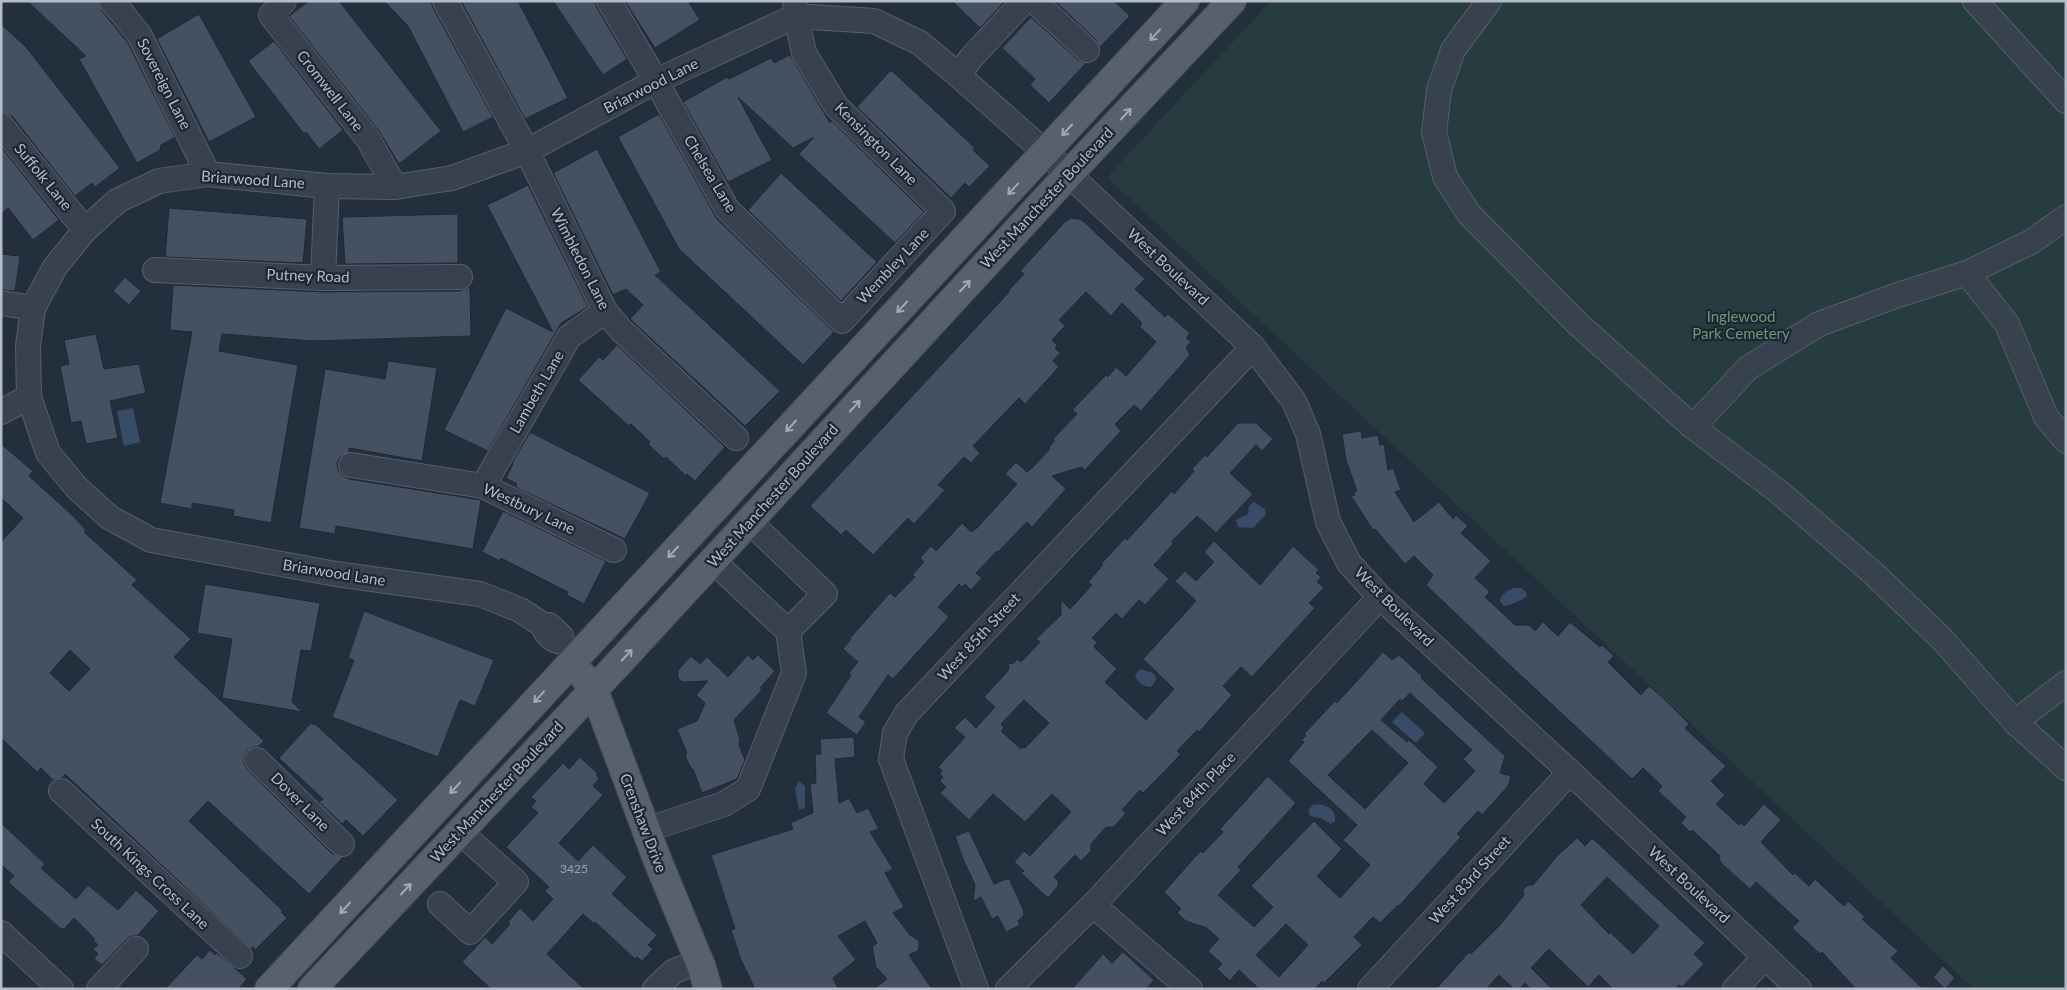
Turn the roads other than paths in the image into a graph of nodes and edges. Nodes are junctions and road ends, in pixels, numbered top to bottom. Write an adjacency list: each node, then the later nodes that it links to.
1 (110, 1): 19 (street, Sovereign Lane)
2 (284, 1): 22 (street, Cromwell Lane)
3 (445, 1): 17 (street)
4 (609, 1): 14 (street, Chelsea Lane)
5 (1024, 1): 13 (street)
6 (1034, 1): 12 (street)
7 (1185, 1): 18 (main road, West Manchester Boulevard, one-way to 18)
8 (1232, 1): 20 (main road, West Manchester Boulevard, one-way to 8)
9 (1490, 1): 37 (street)
10 (1975, 1): 15 (street)
11 (796, 9): 13 (street, Briarwood Lane); 14 (street, Briarwood Lane); 23 (street, Kensington Lane)
12 (1087, 50)
13 (958, 75): 18 (street, Briarwood Lane)
14 (656, 81): 17 (street, Briarwood Lane); 33 (street, Chelsea Lane)
15 (2066, 101)
16 (1, 125): 25 (street, Suffolk Lane)
17 (527, 151): 22 (street, Briarwood Lane); 32 (street, Wimbledon Lane)
18 (1046, 153): 20 (street, West Boulevard); 47 (main road, West Manchester Boulevard, one-way to 47)
19 (208, 174): 21 (street, Briarwood Lane); 25 (street, Briarwood Lane)
20 (1068, 175): 34 (street, West Boulevard); 42 (main road, West Manchester Boulevard, one-way to 20)
21 (327, 186): 22 (street, Briarwood Lane); 29 (street)
22 (395, 187)
23 (943, 211): 33 (street, Wembley Lane)
24 (2066, 217): 27 (street)
25 (84, 230): 31 (street, Briarwood Lane)
26 (155, 270): 29 (street, Putney Road)
27 (1967, 273): 37 (street); 39 (street)
28 (460, 277): 29 (street, Putney Road)
29 (323, 278)
30 (1, 303): 31 (street)
31 (33, 308): 35 (street, Briarwood Lane)
32 (605, 311): 38 (street, Wimbledon Lane); 41 (street, Lambeth Lane)
33 (842, 320)
34 (1253, 347): 45 (street, West Boulevard); 71 (street, West 85th Street)
35 (29, 397): 36 (street); 47 (street, Briarwood Lane)
36 (1, 412)
37 (1693, 427): 50 (street)
38 (736, 438)
39 (2066, 441)
40 (351, 465): 41 (street, Westbury Lane)
41 (483, 486): 43 (street, Westbury Lane)
42 (749, 521): 44 (main road, West Manchester Boulevard); 46 (street)
43 (614, 550)
44 (713, 561): 46 (street); 49 (main road, West Manchester Boulevard, one-way to 44)
45 (1380, 597): 53 (street, West Boulevard); 59 (street, West 84th Place)
46 (788, 631): 55 (street)
47 (567, 651): 49 (main road, Crenshaw Drive); 67 (main road, West Manchester Boulevard, one-way to 67)
48 (2066, 683): 50 (street)
49 (594, 690): 55 (main road, Crenshaw Drive); 56 (main road, West Manchester Boulevard)
50 (2015, 722): 52 (street)
51 (257, 760): 57 (street, Dover Lane)
52 (2066, 768)
53 (1570, 772): 63 (street, West Boulevard); 74 (street, West 83rd Street)
54 (62, 791): 62 (street, South Kings Cross Lane)
55 (646, 830): 64 (main road, Crenshaw Drive)
56 (460, 832): 58 (street); 68 (main road, West Manchester Boulevard, one-way to 56)
57 (342, 844)
58 (440, 904)
59 (1092, 905): 72 (street, West 84th Place); 73 (street)
60 (1, 933): 65 (street)
61 (136, 949): 66 (street)
62 (240, 956)
63 (1765, 957): 75 (street); 76 (street, West Boulevard)
64 (699, 962): 69 (street); 70 (main road, Crenshaw Drive)
65 (62, 989)
66 (100, 989)
67 (269, 989)
68 (312, 989)
69 (655, 989)
70 (708, 989)
71 (976, 989)
72 (1008, 989)
73 (1190, 989)
74 (1370, 989)
75 (1735, 989)
76 (1799, 989)

